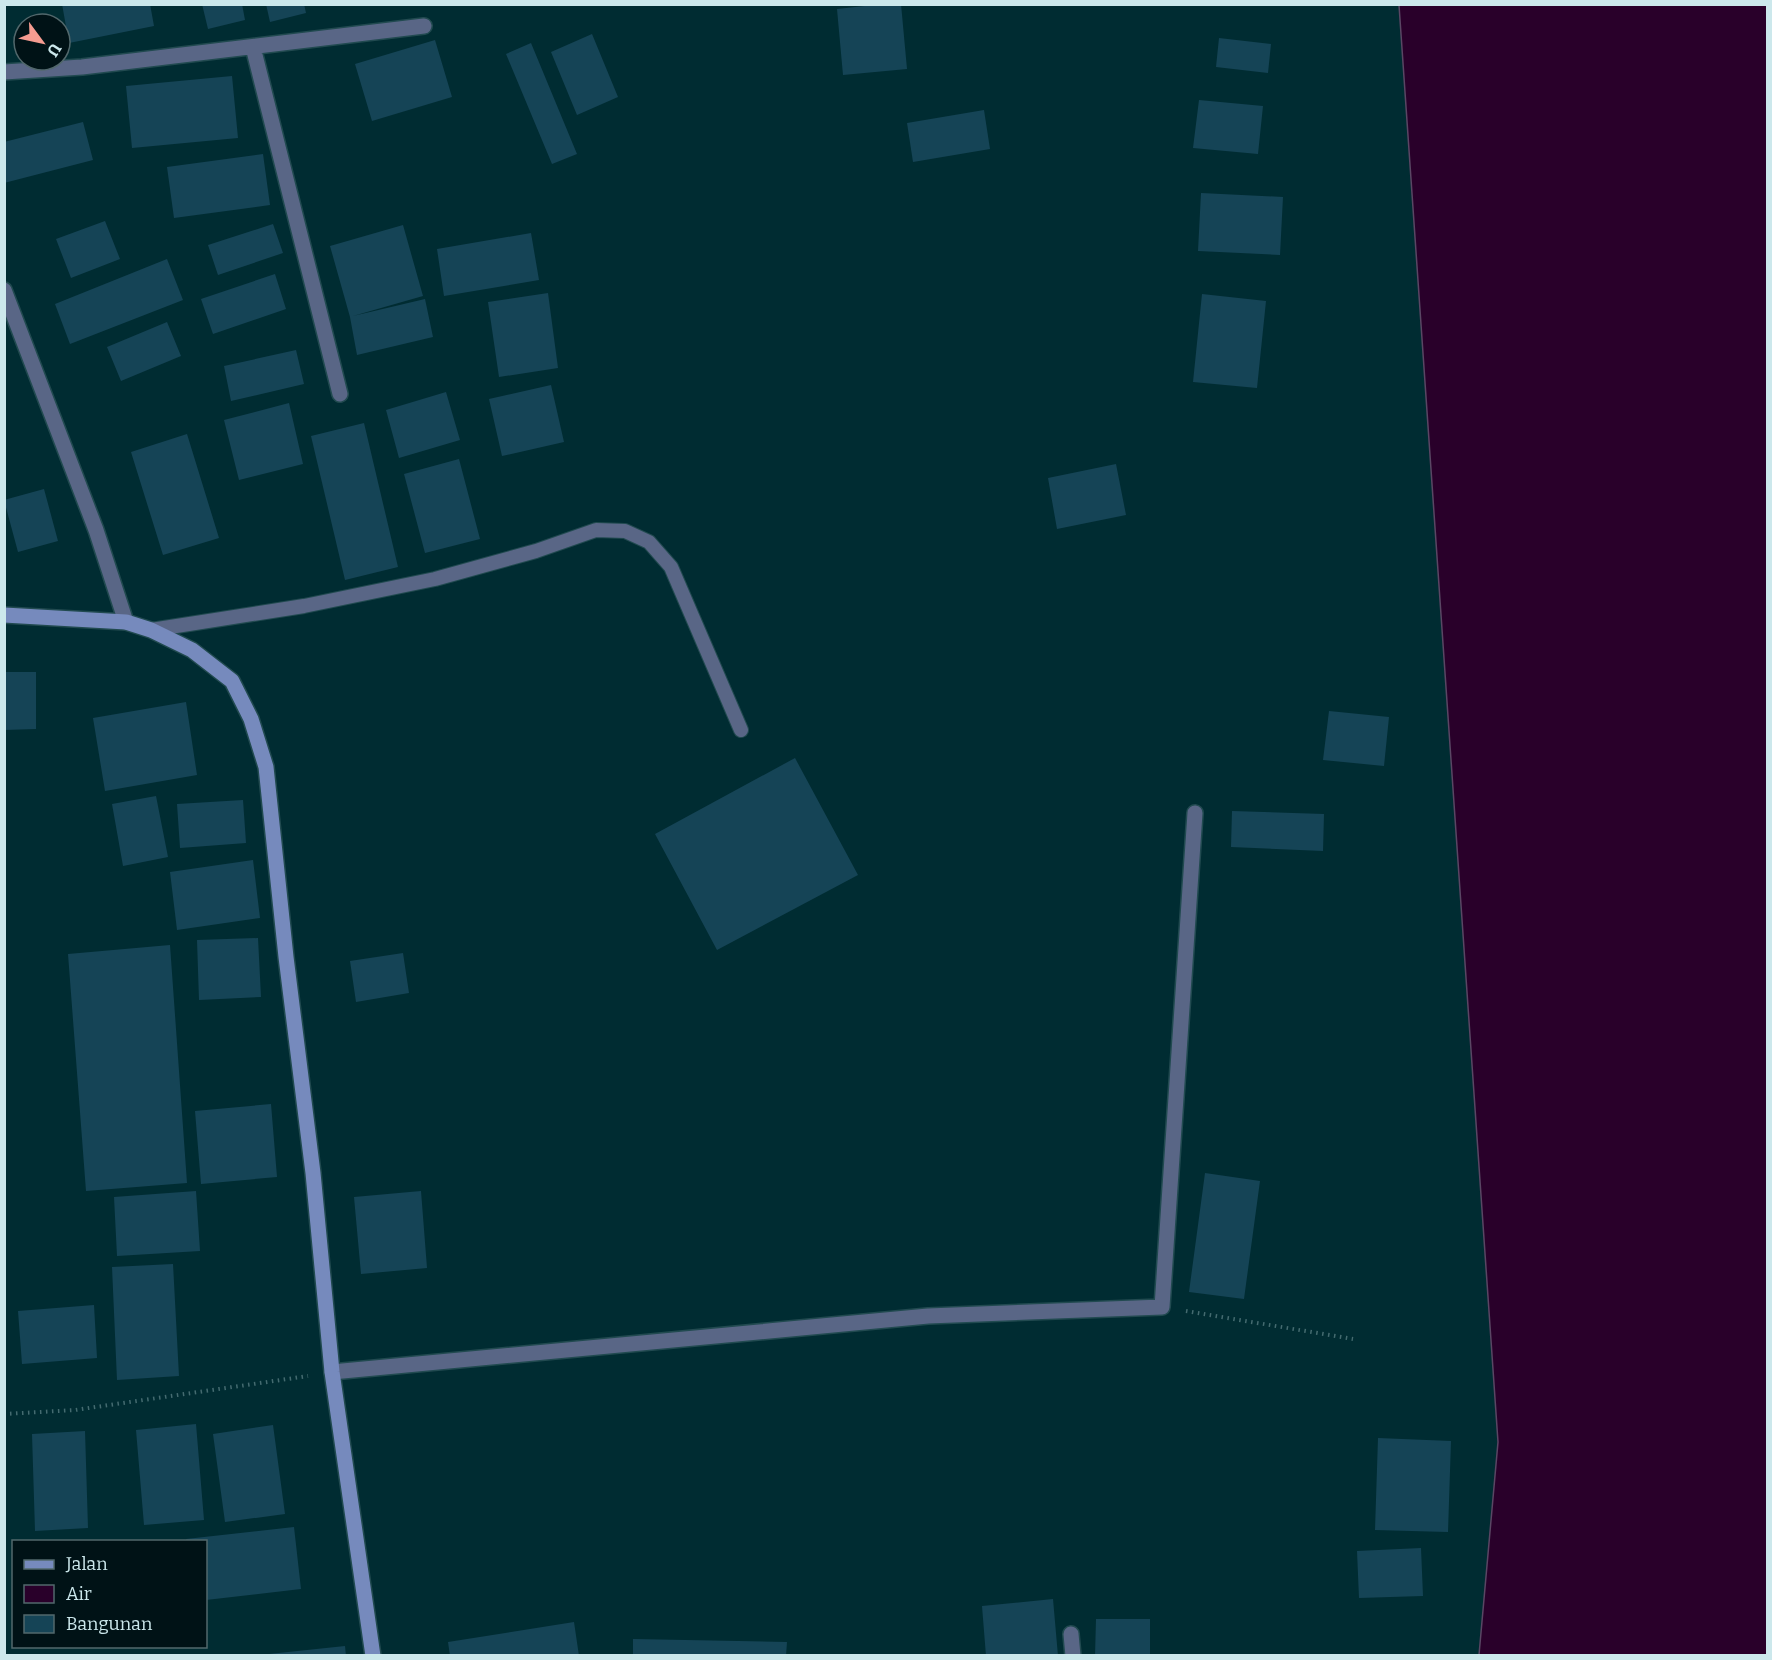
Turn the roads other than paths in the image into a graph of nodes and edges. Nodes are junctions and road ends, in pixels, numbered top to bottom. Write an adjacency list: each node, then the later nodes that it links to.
1 (424, 26): 2 (street)
2 (253, 47): 3 (street); 5 (street)
3 (4, 72)
4 (4, 290): 7 (street)
5 (340, 394)
6 (4, 615): 7 (street)
7 (126, 622): 8 (street)
8 (152, 630): 9 (lane); 11 (street)
9 (741, 730)
10 (1195, 813): 11 (street)
11 (332, 1372): 13 (street)
12 (1071, 1634): 14 (street)
13 (372, 1656)
14 (1073, 1656)

